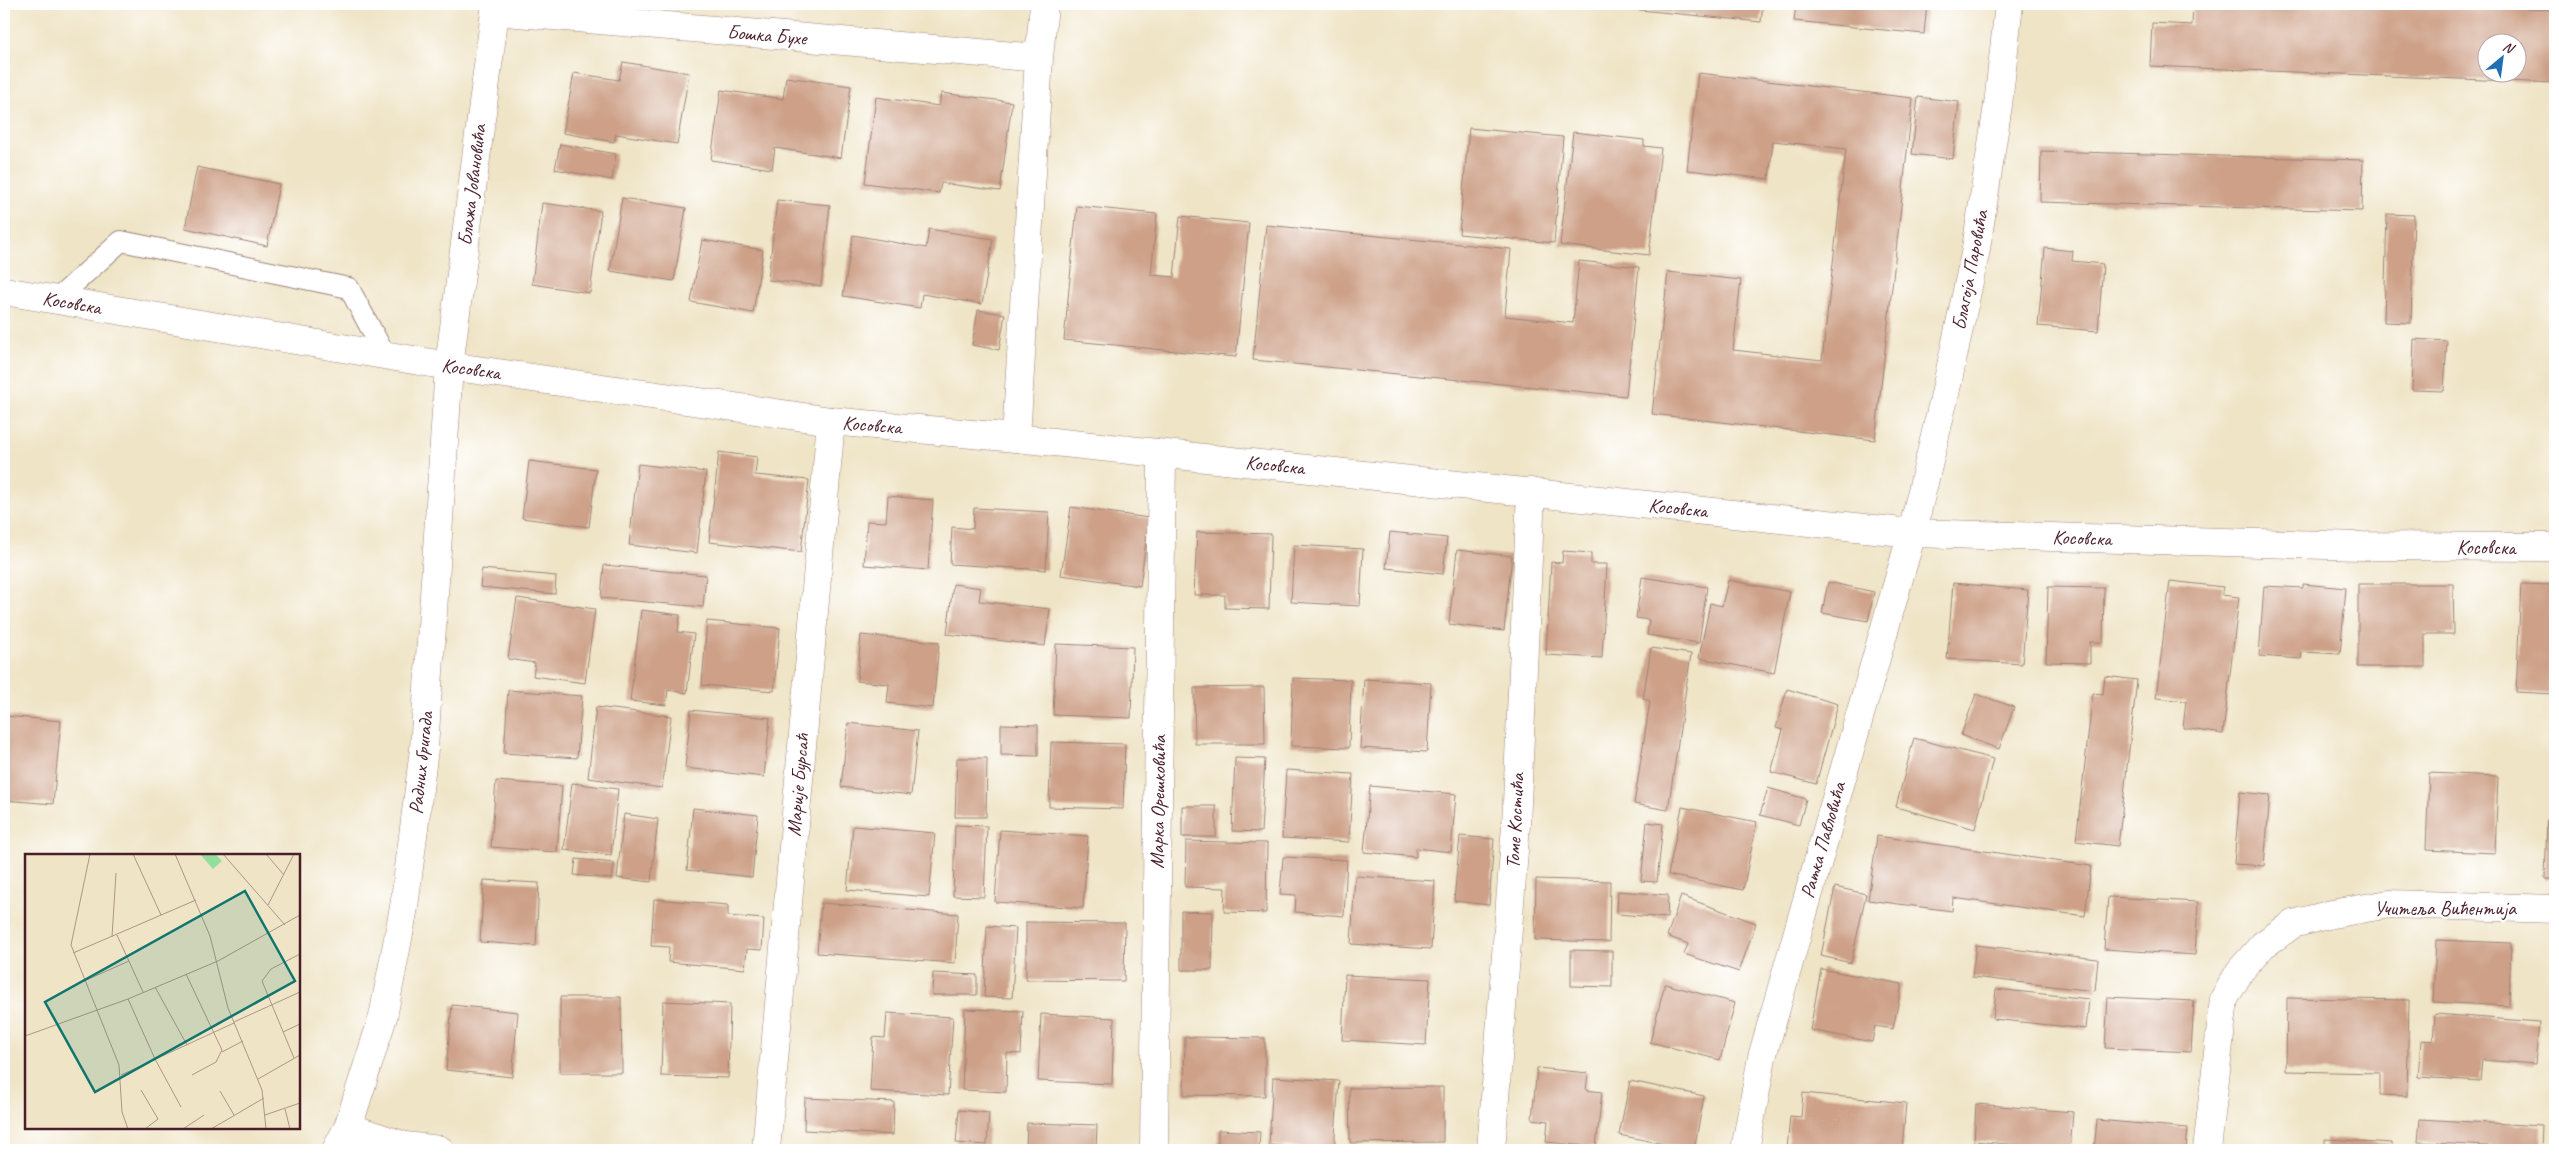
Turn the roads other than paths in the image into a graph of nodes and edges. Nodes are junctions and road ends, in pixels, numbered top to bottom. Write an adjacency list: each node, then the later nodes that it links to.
1 (1044, 4): 4 (street)
2 (2009, 4): 13 (street, Благоја Паровића)
3 (496, 7): 4 (street, Бошка Бухе); 8 (street, Блажа Јовановића)
4 (1039, 58): 10 (street)
5 (4, 291): 6 (street, Косовска)
6 (56, 300): 7 (street, Косовска); 7 (lane)
7 (385, 355): 8 (street, Косовска)
8 (449, 366): 9 (street, Косовска); 16 (street, Радних бригада)
9 (831, 421): 10 (street, Косовска); 18 (street, Марије Бурсаћ)
10 (1016, 438): 11 (street, Косовска)
11 (1162, 454): 12 (street, Косовска); 19 (street, Марка Орешковића)
12 (1531, 492): 13 (street, Косовска); 20 (street, Томе Костића)
13 (1912, 533): 14 (street, Косовска); 21 (street, Ратка Павловића)
14 (2555, 547)
15 (2555, 910): 22 (street, Учитеља Вићентија)
16 (342, 1139): 17 (street)
17 (440, 1150)
18 (766, 1150)
19 (1154, 1150)
20 (1491, 1150)
21 (1745, 1150)
22 (2208, 1150)

